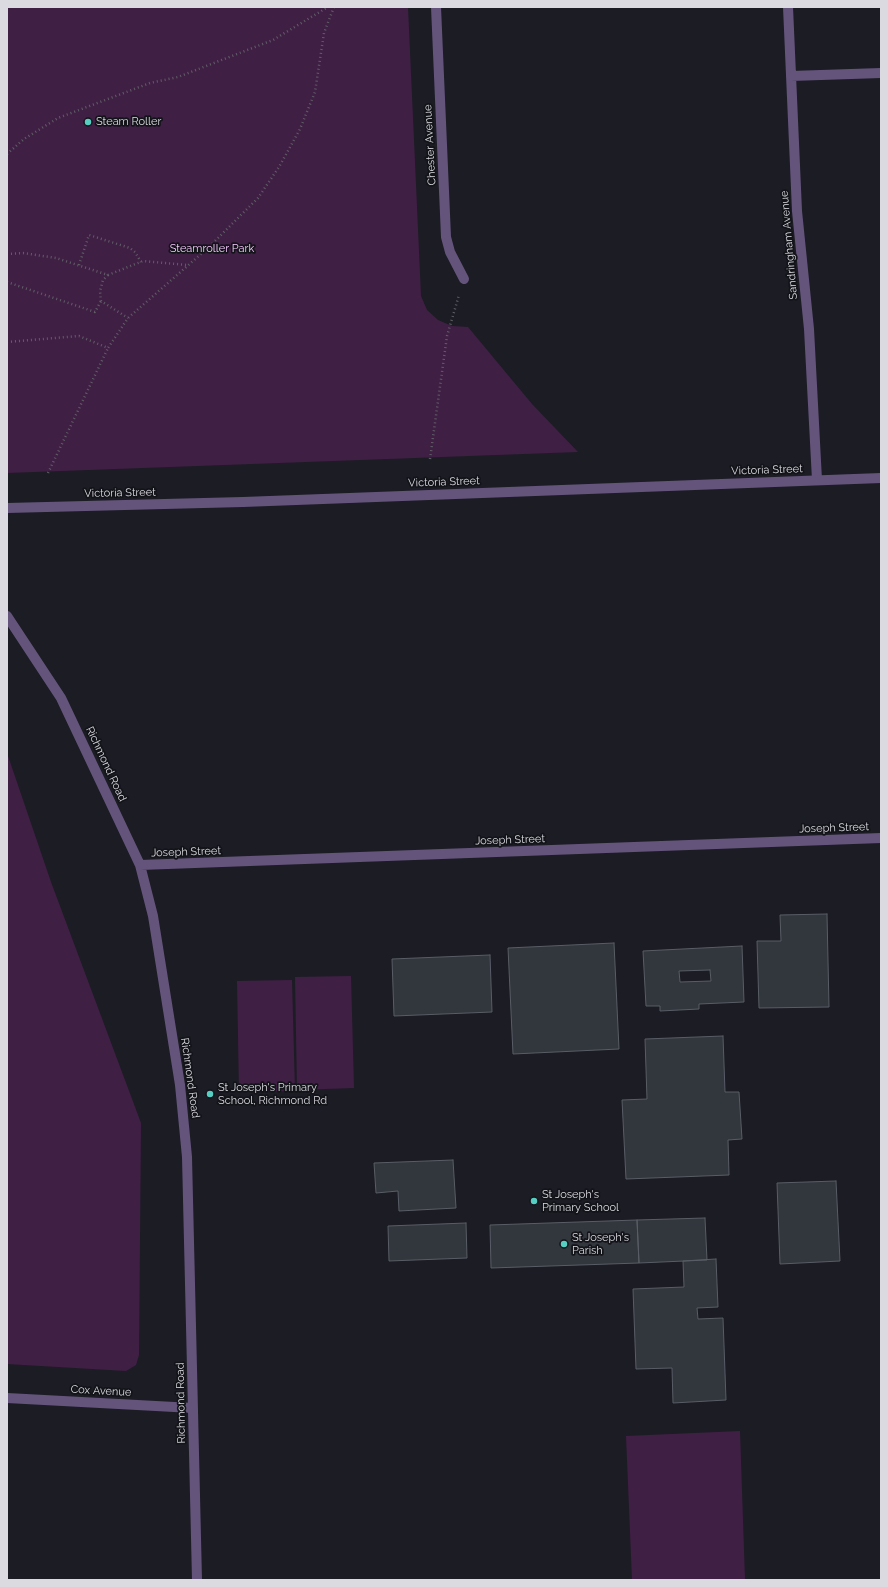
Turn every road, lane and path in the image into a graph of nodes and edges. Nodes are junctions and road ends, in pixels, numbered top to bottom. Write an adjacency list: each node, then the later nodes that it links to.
1 (328, 7): 7 (path)
2 (334, 7): 10 (path)
3 (436, 7): 13 (street, Chester Avenue)
4 (788, 7): 6 (street, Sandringham Avenue)
5 (881, 73): 6 (street)
6 (791, 76): 22 (street, Sandringham Avenue)
7 (7, 154)
8 (7, 254): 11 (path)
9 (141, 262): 10 (path); 11 (path); 12 (path)
10 (187, 265): 16 (path)
11 (79, 266): 12 (path)
12 (108, 275): 15 (path)
13 (464, 279): 19 (path)
14 (7, 282): 15 (path)
15 (101, 301): 16 (path)
16 (128, 318): 18 (path)
17 (7, 342): 18 (path)
18 (108, 348): 20 (path)
19 (430, 459)
20 (48, 474)
21 (881, 478): 22 (street, Victoria Street)
22 (817, 480): 23 (street, Victoria Street)
23 (7, 508)
24 (7, 616): 26 (street, Richmond Road)
25 (881, 838): 26 (street, Joseph Street)
26 (140, 865): 28 (street, Richmond Road)
27 (7, 1398): 28 (street, Cox Avenue)
28 (193, 1408): 29 (street, Richmond Road)
29 (197, 1580)

